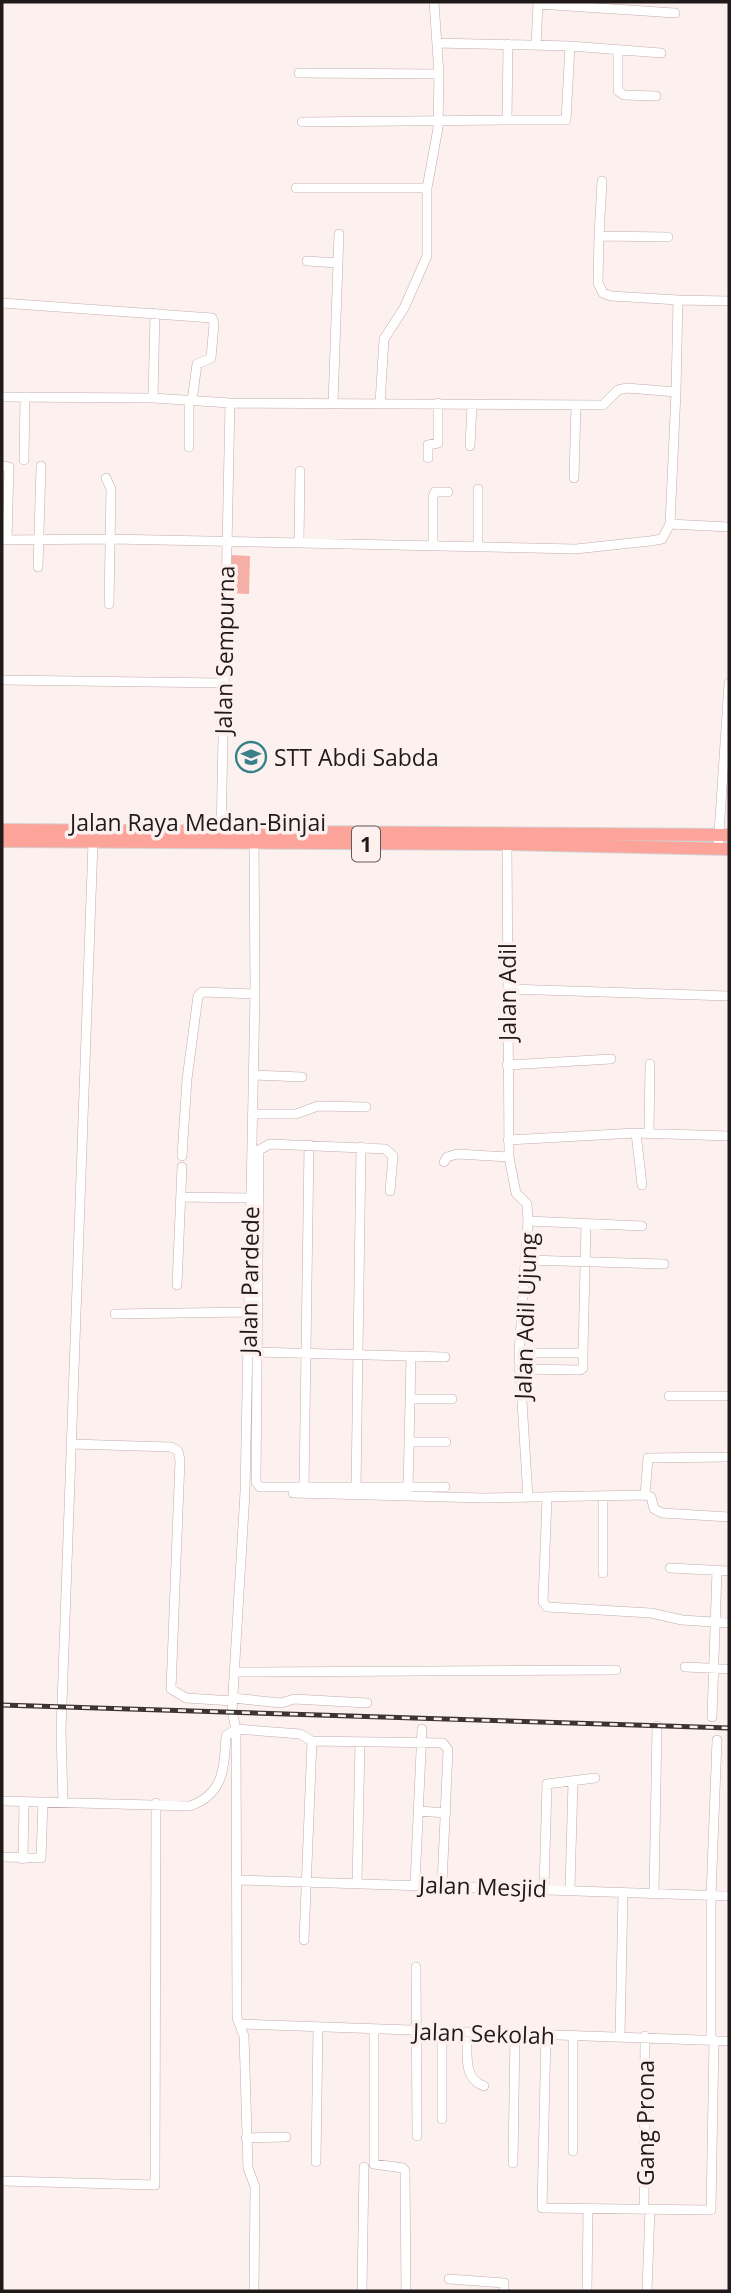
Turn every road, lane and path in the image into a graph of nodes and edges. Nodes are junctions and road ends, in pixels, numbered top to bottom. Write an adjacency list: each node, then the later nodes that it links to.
1 (434, 2): 5 (street)
2 (538, 3): 3 (street); 7 (street)
3 (633, 6): 4 (street)
4 (675, 13)
5 (437, 43): 6 (street); 12 (street)
6 (508, 44): 7 (street); 14 (street)
7 (536, 45): 8 (street)
8 (570, 46): 9 (street); 14 (street)
9 (618, 50): 10 (street); 13 (street)
10 (661, 53)
11 (299, 73): 12 (street)
12 (439, 74): 16 (street)
13 (656, 96)
14 (507, 120): 16 (street)
15 (302, 122): 16 (street)
16 (439, 123): 19 (street)
17 (602, 181): 21 (street)
18 (296, 188): 19 (street)
19 (427, 188): 35 (street)
20 (339, 234): 24 (street)
21 (599, 236): 22 (street); 25 (street)
22 (668, 237)
23 (307, 261): 24 (street)
24 (337, 263): 37 (street)
25 (678, 300): 26 (street); 29 (street)
26 (729, 301)
27 (2, 303): 28 (street)
28 (155, 313): 32 (street); 33 (street)
29 (676, 392): 39 (street); 51 (street)
30 (2, 397): 31 (street)
31 (25, 397): 32 (street); 43 (street)
32 (153, 398): 33 (street)
33 (190, 401): 34 (street); 40 (street)
34 (230, 403): 37 (street); 56 (street, Jalan Sempurna)
35 (380, 403): 36 (street); 37 (street)
36 (438, 403): 38 (street); 42 (street)
37 (333, 404)
38 (472, 405): 39 (street); 41 (street)
39 (576, 405): 48 (street)
40 (189, 446)
41 (470, 446)
42 (428, 458)
43 (24, 460)
44 (2, 466): 55 (street)
45 (41, 466): 53 (street)
46 (300, 471): 57 (street)
47 (107, 478): 54 (street)
48 (574, 478)
49 (478, 489): 59 (street)
50 (448, 492): 58 (street)
51 (670, 524): 52 (street); 59 (street)
52 (729, 527)
53 (40, 539): 54 (street); 55 (street); 60 (street)
54 (111, 539): 56 (street); 61 (street)
55 (4, 540)
56 (226, 542): 57 (street); 63 (street, Jalan Sempurna)
57 (299, 543): 58 (street)
58 (433, 545): 59 (street)
59 (478, 545)
60 (38, 567)
61 (109, 604)
62 (2, 680): 63 (street)
63 (222, 683): 67 (street, Jalan Sempurna)
64 (729, 683): 66 (street)
65 (2, 830): 67 (highway, Jalan Raya Medan-Binjai / 1)
66 (724, 835): 68 (highway, Jalan Raya Medan-Binjai / 1); 72 (street)
67 (221, 837): 68 (highway, Jalan Raya Medan-Binjai / 1); 70 (highway, Jalan Raya Medan-Binjai / 1)
68 (254, 837): 71 (highway, Jalan Raya Medan-Binjai / 1); 74 (street, Jalan Pardede)
69 (2, 841): 70 (highway, Jalan Raya Medan-Binjai / 1)
70 (93, 842): 120 (street)
71 (507, 844): 72 (highway, Jalan Raya Medan-Binjai / 1); 73 (street, Jalan Adil)
72 (724, 849)
73 (508, 989): 75 (street); 78 (street, Jalan Adil)
74 (255, 994): 79 (street, Jalan Pardede); 89 (street)
75 (729, 996)
76 (611, 1059): 78 (street)
77 (650, 1064): 84 (street)
78 (506, 1065): 86 (street, Jalan Adil)
79 (254, 1075): 80 (street); 82 (street, Jalan Pardede)
80 (302, 1077)
81 (366, 1107): 82 (street)
82 (252, 1114): 96 (street, Jalan Pardede)
83 (636, 1133): 84 (street); 86 (street); 93 (street)
84 (649, 1133): 85 (street)
85 (729, 1136)
86 (508, 1140): 90 (street, Jalan Adil Ujung)
87 (309, 1145): 88 (street); 106 (street); 109 (street)
88 (361, 1147): 94 (street); 110 (street)
89 (182, 1156)
90 (509, 1157): 91 (street); 97 (street, Jalan Adil Ujung)
91 (444, 1162)
92 (181, 1167): 95 (street)
93 (642, 1185)
94 (390, 1191)
95 (181, 1197): 96 (street); 103 (street)
96 (251, 1199): 104 (street, Jalan Pardede)
97 (528, 1221): 98 (street); 100 (street, Jalan Adil Ujung)
98 (586, 1224): 99 (street); 101 (street)
99 (642, 1226)
100 (526, 1260): 101 (street); 107 (street, Jalan Adil Ujung)
101 (587, 1261): 102 (street); 108 (street)
102 (664, 1264)
103 (177, 1285)
104 (247, 1312): 105 (street); 106 (street, Jalan Pardede)
105 (115, 1314)
106 (251, 1352): 109 (street); 122 (street); 126 (street, Jalan Pardede)
107 (519, 1353): 108 (street); 113 (street, Jalan Adil Ujung)
108 (583, 1353): 113 (street)
109 (308, 1354): 110 (street); 122 (street)
110 (358, 1355): 111 (street); 124 (street)
111 (411, 1357): 112 (street); 116 (street)
112 (444, 1357)
113 (519, 1369): 129 (street, Jalan Adil Ujung)
114 (669, 1396): 115 (street)
115 (729, 1396)
116 (411, 1399): 117 (street); 118 (street)
117 (452, 1399)
118 (410, 1442): 119 (street); 125 (street)
119 (446, 1442)
120 (71, 1444): 143 (street); 158 (street)
121 (729, 1457): 127 (street)
122 (304, 1487): 124 (street)
123 (445, 1487): 125 (street)
124 (356, 1488): 125 (street)
125 (408, 1489)
126 (246, 1492): 129 (street); 142 (street, Jalan Pardede)
127 (645, 1495): 128 (street); 131 (street)
128 (603, 1497): 130 (street); 135 (street)
129 (528, 1498): 130 (street)
130 (547, 1498): 136 (street)
131 (729, 1517)
132 (670, 1568): 133 (street)
133 (717, 1570): 134 (street); 136 (street)
134 (729, 1571)
135 (603, 1573)
136 (716, 1622): 137 (street); 139 (street)
137 (729, 1623)
138 (685, 1667): 139 (street)
139 (714, 1668): 140 (street); 145 (street)
140 (729, 1669)
141 (616, 1670): 142 (street)
142 (234, 1672): 143 (street, Jalan Pardede)
143 (233, 1699): 144 (street); 147 (street, Jalan Pardede)
144 (367, 1703)
145 (712, 1717)
146 (657, 1726): 172 (street)
147 (236, 1729): 150 (street); 159 (street); 164 (street, Jalan Pardede)
148 (422, 1729): 151 (street)
149 (716, 1740): 173 (street)
150 (312, 1741): 152 (street); 165 (street)
151 (422, 1741): 152 (street); 160 (street); 161 (street)
152 (360, 1743): 166 (street)
153 (595, 1778): 154 (street)
154 (573, 1781): 169 (street); 170 (street)
155 (2, 1801): 156 (street)
156 (23, 1802): 157 (street); 163 (street)
157 (43, 1802): 158 (street); 163 (street)
158 (63, 1802): 159 (street)
159 (156, 1803): 199 (street)
160 (419, 1811): 161 (street); 167 (street)
161 (446, 1813): 168 (street)
162 (2, 1857): 163 (street)
163 (23, 1859)
164 (237, 1880): 165 (street, Jalan Mesjid); 177 (street, Jalan Pardede)
165 (306, 1881): 166 (street, Jalan Mesjid); 175 (street)
166 (358, 1883): 167 (street, Jalan Mesjid)
167 (415, 1884): 168 (street, Jalan Mesjid)
168 (442, 1885): 169 (street, Jalan Mesjid)
169 (544, 1888): 170 (street, Jalan Mesjid)
170 (570, 1888): 171 (street, Jalan Mesjid)
171 (623, 1892): 172 (street, Jalan Mesjid); 186 (street)
172 (654, 1893): 173 (street, Jalan Mesjid)
173 (711, 1896): 174 (street, Jalan Mesjid); 188 (street)
174 (729, 1896)
175 (304, 1941)
176 (416, 1967): 180 (street)
177 (240, 2024): 178 (street, Jalan Sekolah); 194 (street, Jalan Pardede)
178 (318, 2027): 179 (street, Jalan Sekolah); 196 (street)
179 (374, 2029): 180 (street, Jalan Sekolah); 205 (street)
180 (417, 2030): 181 (street, Jalan Sekolah); 192 (street)
181 (442, 2032): 182 (street, Jalan Sekolah); 191 (street)
182 (467, 2033): 183 (street, Jalan Sekolah); 190 (street)
183 (515, 2034): 184 (street, Jalan Sekolah); 197 (street)
184 (546, 2035): 185 (street, Jalan Sekolah); 200 (street)
185 (573, 2036): 186 (street, Jalan Sekolah); 195 (street)
186 (620, 2036): 187 (street, Jalan Sekolah)
187 (645, 2036): 188 (street, Jalan Sekolah); 201 (street, Gang Prona)
188 (713, 2040): 189 (street, Jalan Sekolah); 201 (street)
189 (729, 2041)
190 (484, 2086)
191 (442, 2119)
192 (417, 2136)
193 (286, 2137): 194 (street)
194 (246, 2138): 203 (street, Jalan Pardede)
195 (573, 2151)
196 (316, 2162)
197 (513, 2163)
198 (364, 2166): 204 (street)
199 (2, 2181)
200 (588, 2209): 201 (street); 207 (street)
201 (647, 2209): 208 (street, Gang Prona)
202 (449, 2279): 206 (street)
203 (254, 2291)
204 (362, 2291)
205 (406, 2291)
206 (504, 2291)
207 (587, 2291)
208 (647, 2291)

